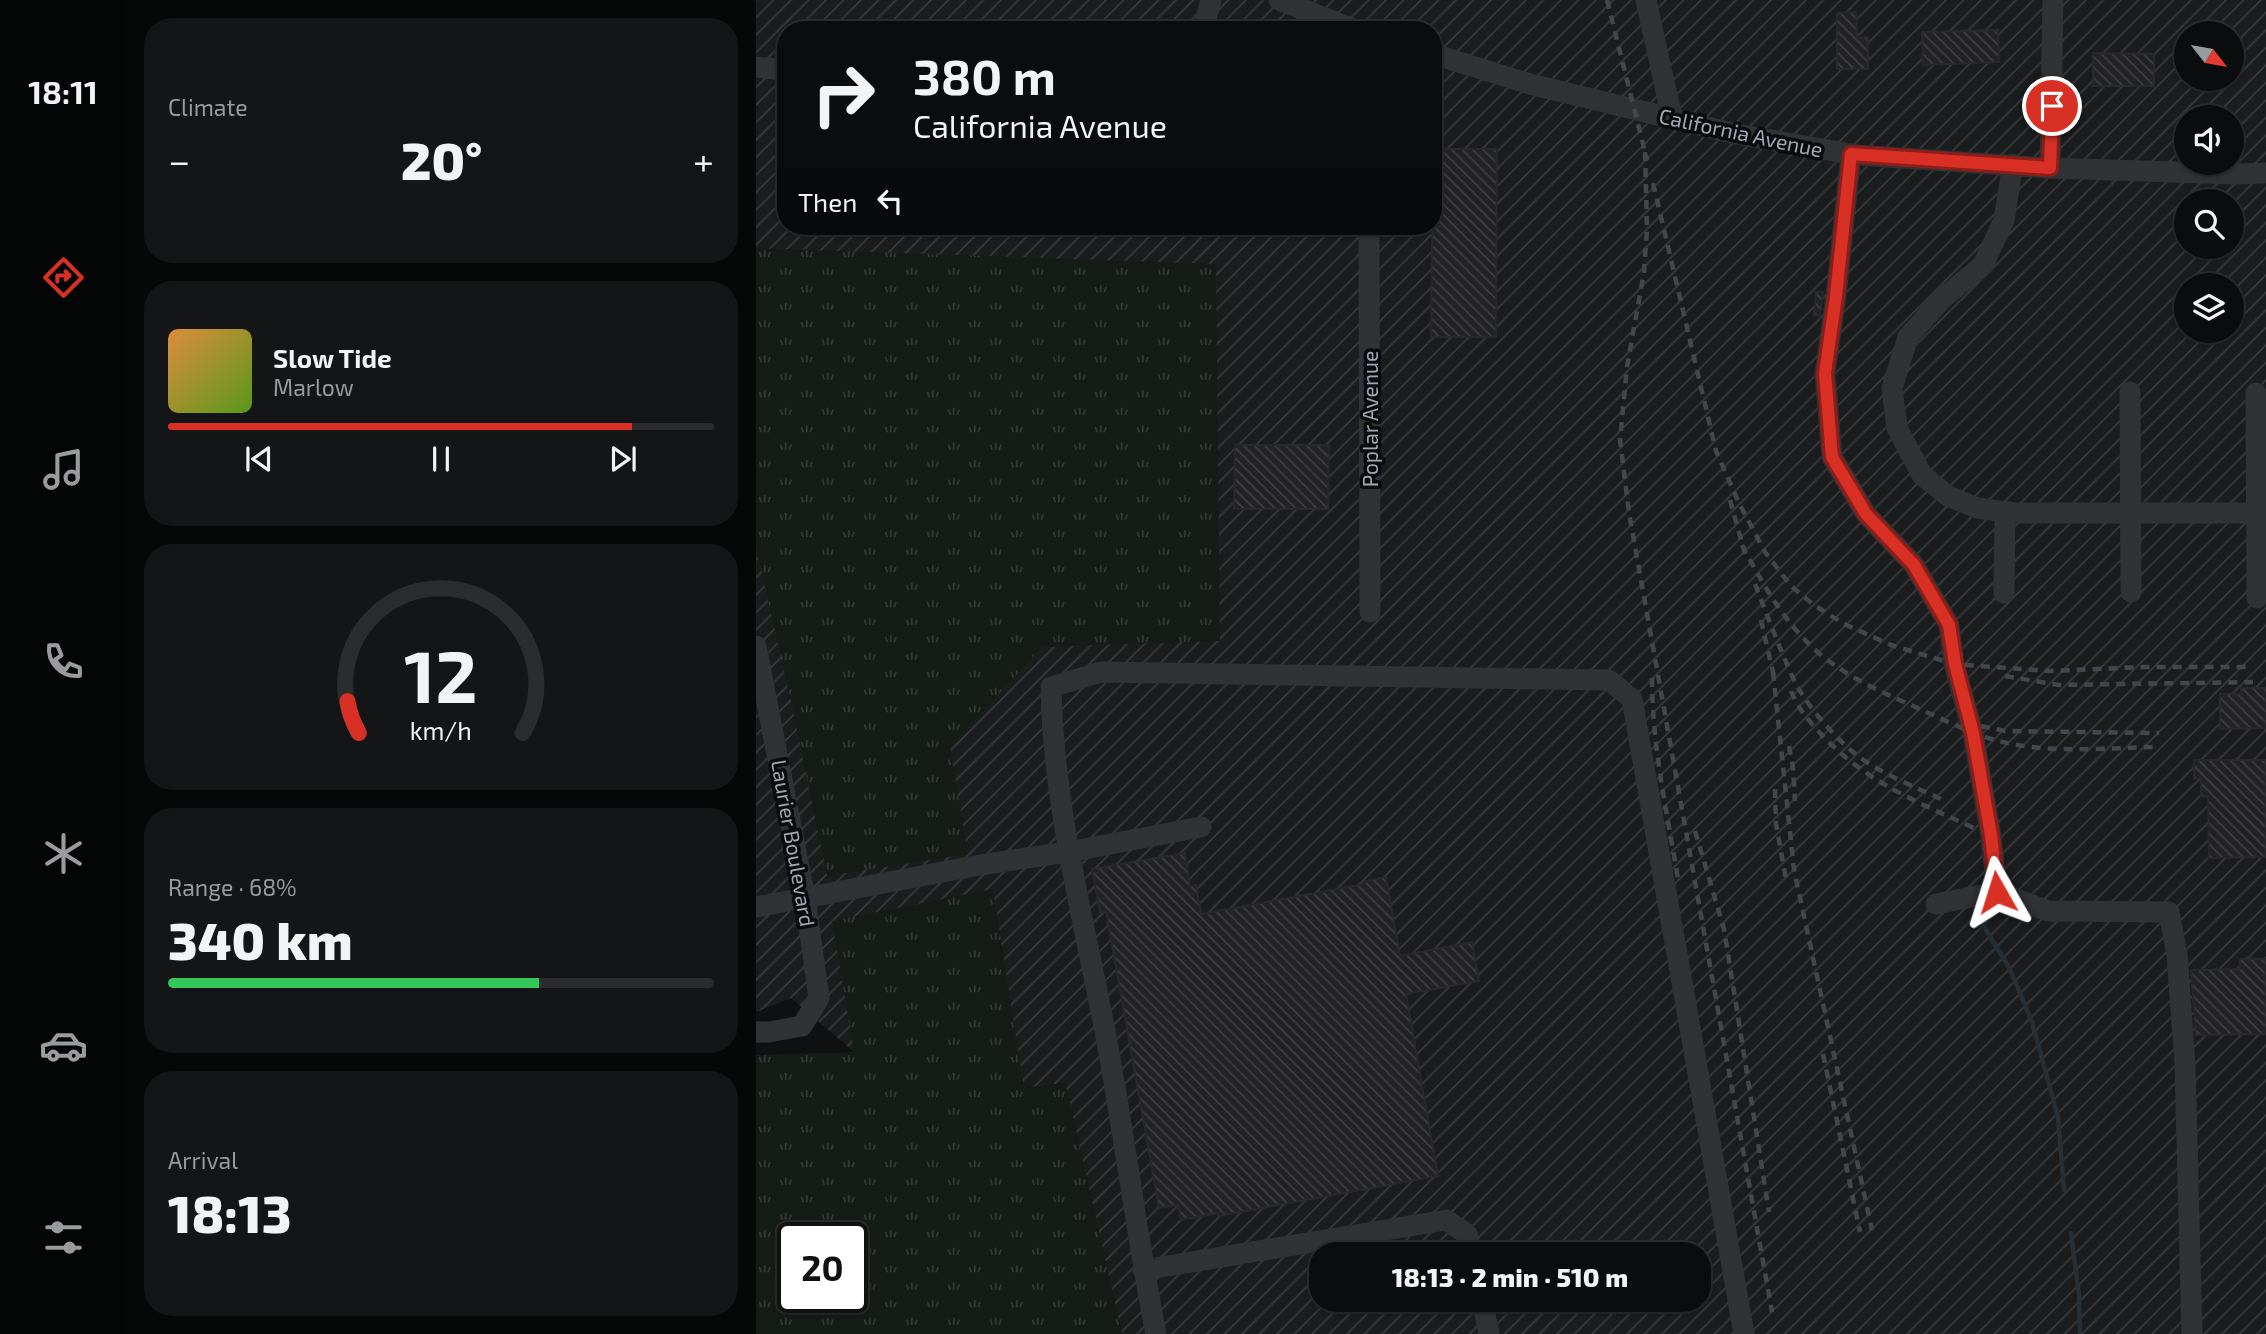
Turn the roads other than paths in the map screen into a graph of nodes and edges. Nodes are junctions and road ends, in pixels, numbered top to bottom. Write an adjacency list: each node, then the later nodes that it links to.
1 (1212, 0): 5 (street)
2 (1279, 0): 6 (street)
3 (1646, 0): 10 (street)
4 (2053, 0): 13 (street)
5 (1206, 21)
6 (1333, 21)
7 (1442, 57): 10 (street, California Avenue)
8 (756, 68): 9 (street)
9 (777, 69)
10 (1672, 118): 11 (street, California Avenue)
11 (1851, 154): 12 (street, California Avenue); 28 (street)
12 (2013, 164): 13 (street, California Avenue); 18 (street)
13 (2050, 168): 14 (street, California Avenue)
14 (2266, 173)
15 (1369, 235): 24 (street, Poplar Avenue)
16 (2130, 392): 19 (street)
17 (2256, 393): 20 (street)
18 (2005, 512): 19 (street); 22 (street)
19 (2130, 513): 20 (street); 21 (street)
20 (2256, 513): 23 (street)
21 (2131, 592)
22 (2004, 593)
23 (2257, 598)
24 (1370, 612)
25 (756, 646): 29 (street, Laurier Boulevard)
26 (1202, 827): 27 (street)
27 (1068, 852): 29 (street); 36 (street); 40 (street)
28 (1997, 892): 30 (street); 41 (street)
29 (805, 898): 31 (street); 32 (street, Laurier Boulevard)
30 (1936, 904)
31 (756, 907)
32 (756, 1032)
33 (1313, 1242): 34 (street)
34 (1469, 1242)
35 (1309, 1243): 36 (street)
36 (1143, 1270): 38 (street)
37 (1484, 1312): 39 (street)
38 (1156, 1334)
39 (1489, 1334)
40 (1744, 1334)
41 (2192, 1334)

